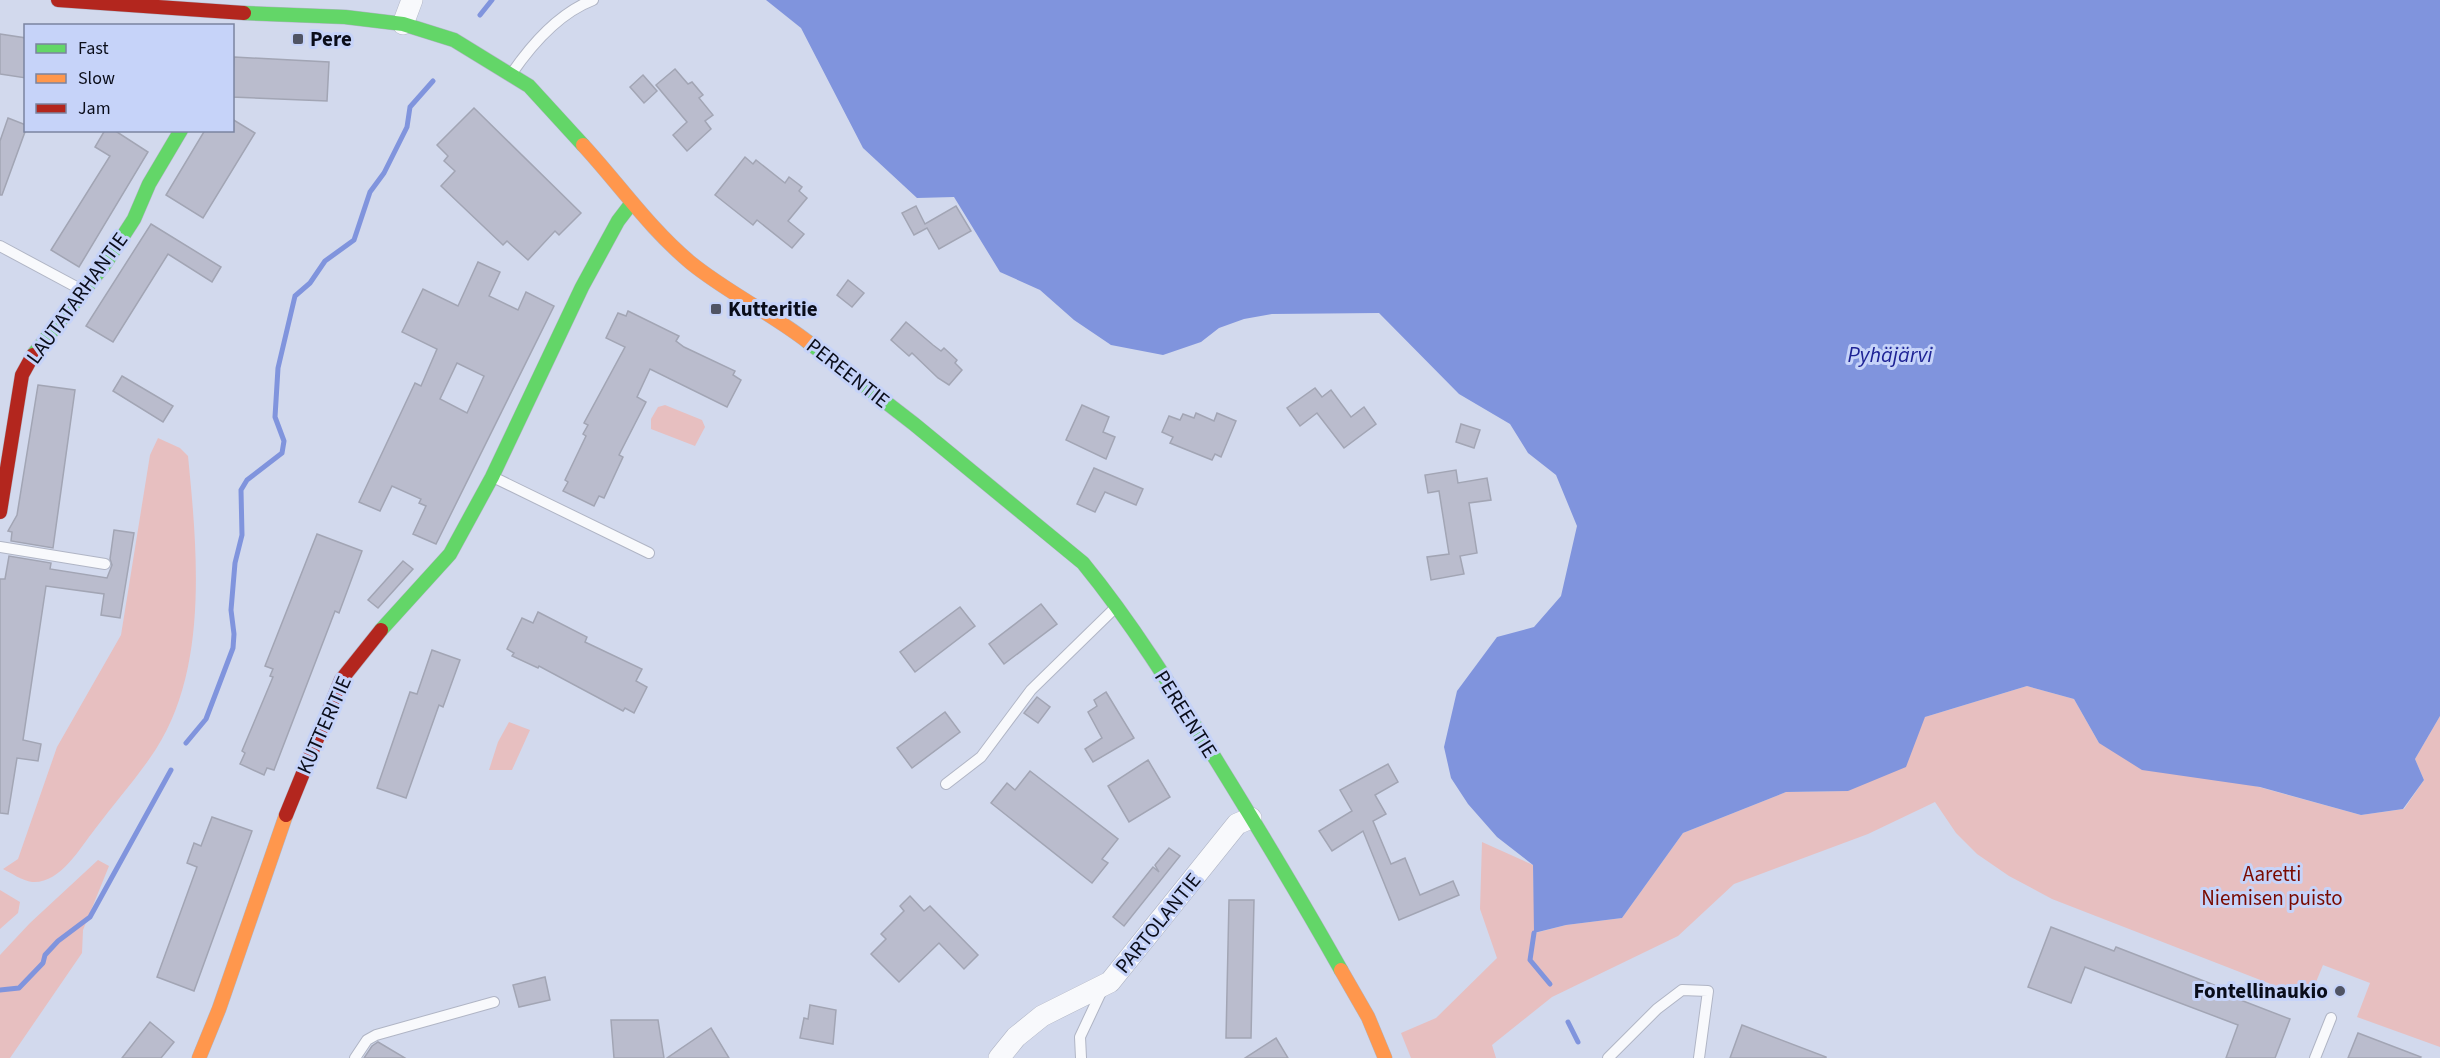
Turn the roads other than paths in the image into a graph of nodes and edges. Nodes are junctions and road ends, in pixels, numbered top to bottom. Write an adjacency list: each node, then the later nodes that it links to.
1 (58, 0): 4 (street, PEREENTIE)
2 (412, 0): 5 (street)
3 (593, 0): 6 (lane)
4 (212, 12): 5 (street, PEREENTIE)
5 (404, 24): 6 (street, PEREENTIE)
6 (511, 74): 8 (street, PEREENTIE)
7 (180, 132): 10 (street, LAUTATARHANTIE)
8 (631, 204): 11 (street, KUTTERITIE); 16 (street, PEREENTIE)
9 (0, 246): 10 (lane)
10 (85, 292): 12 (street, LAUTATARHANTIE)
11 (492, 477): 14 (lane); 22 (street, KUTTERITIE)
12 (0, 512)
13 (0, 547): 15 (lane)
14 (649, 553)
15 (105, 564)
16 (1117, 606): 17 (lane); 18 (street, PEREENTIE)
17 (946, 784)
18 (1251, 818): 19 (street, PARTOLANTIE); 26 (street, PEREENTIE)
19 (1105, 985): 24 (street, PARTOLANTIE); 25 (lane)
20 (494, 1002): 23 (lane)
21 (2331, 1018): 29 (lane)
22 (199, 1058)
23 (355, 1058)
24 (999, 1058)
25 (1081, 1058)
26 (1385, 1058)
27 (1608, 1058): 28 (lane)
28 (1699, 1058)
29 (2315, 1058)

